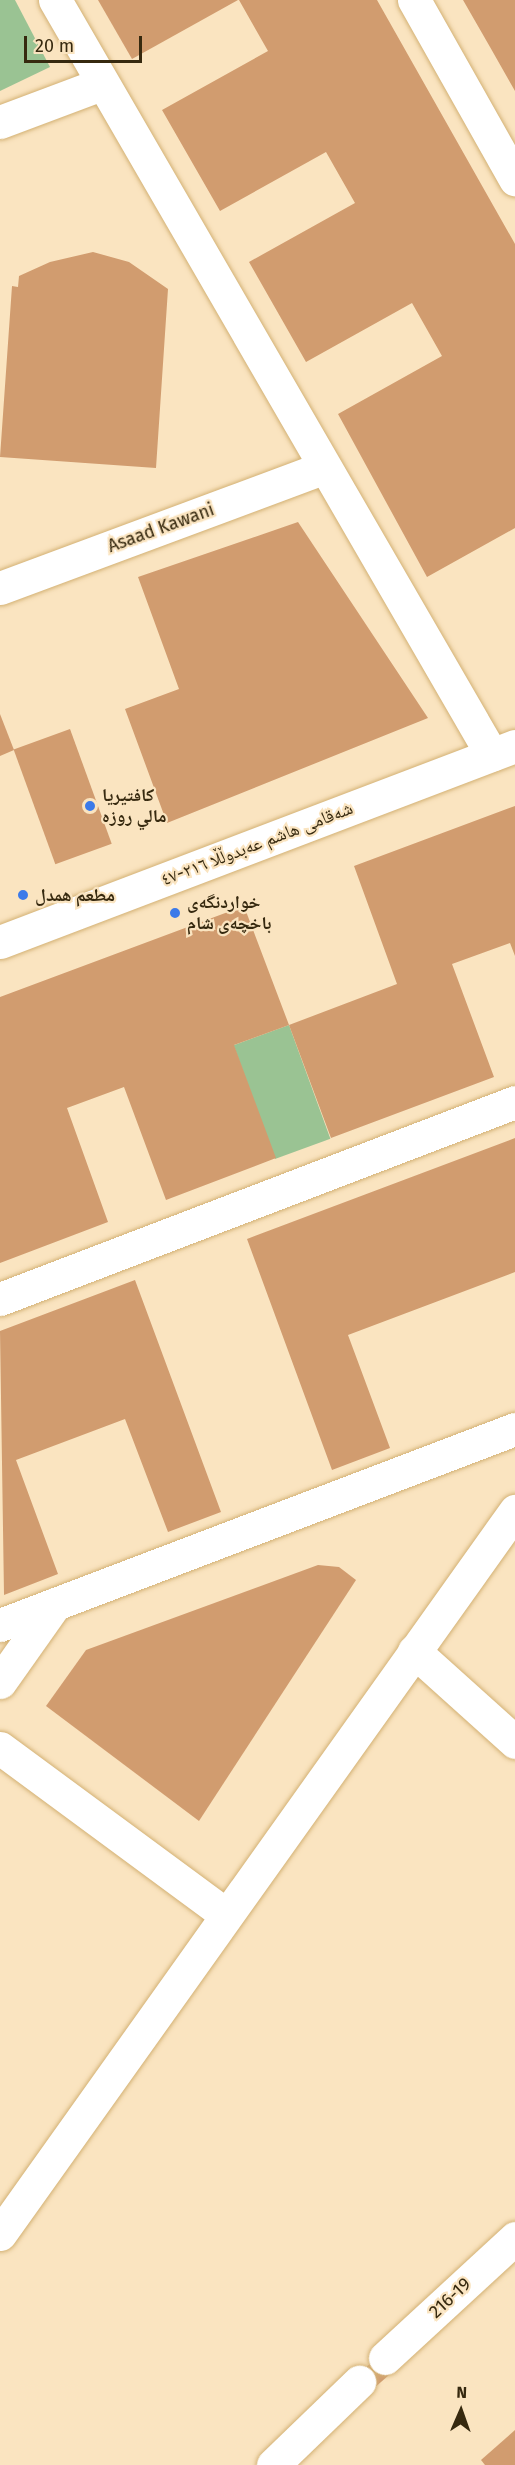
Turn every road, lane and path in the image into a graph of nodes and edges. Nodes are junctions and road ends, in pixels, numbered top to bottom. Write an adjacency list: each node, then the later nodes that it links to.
1 (55, 0): 3 (street)
2 (414, 0): 5 (street)
3 (101, 84): 4 (street); 6 (street)
4 (0, 122)
5 (515, 179)
6 (323, 468): 7 (street, Asaad Kawani); 8 (street)
7 (0, 588)
8 (504, 751): 9 (street, شەقامی هاشم عەبدوڵڵا ٢١٦-٤٧)
9 (0, 942)
10 (515, 1102): 11 (street)
11 (0, 1299)
12 (515, 1429): 14 (street)
13 (515, 1511): 16 (street)
14 (55, 1604): 15 (street); 17 (street)
15 (0, 1625)
16 (414, 1651): 18 (street); 20 (street)
17 (0, 1682)
18 (515, 1742)
19 (0, 1748): 20 (street)
20 (225, 1914): 21 (street)
21 (1, 2232)
22 (515, 2238): 23 (street, 216-19)
23 (385, 2358)
24 (359, 2382): 25 (street)
25 (273, 2465)

